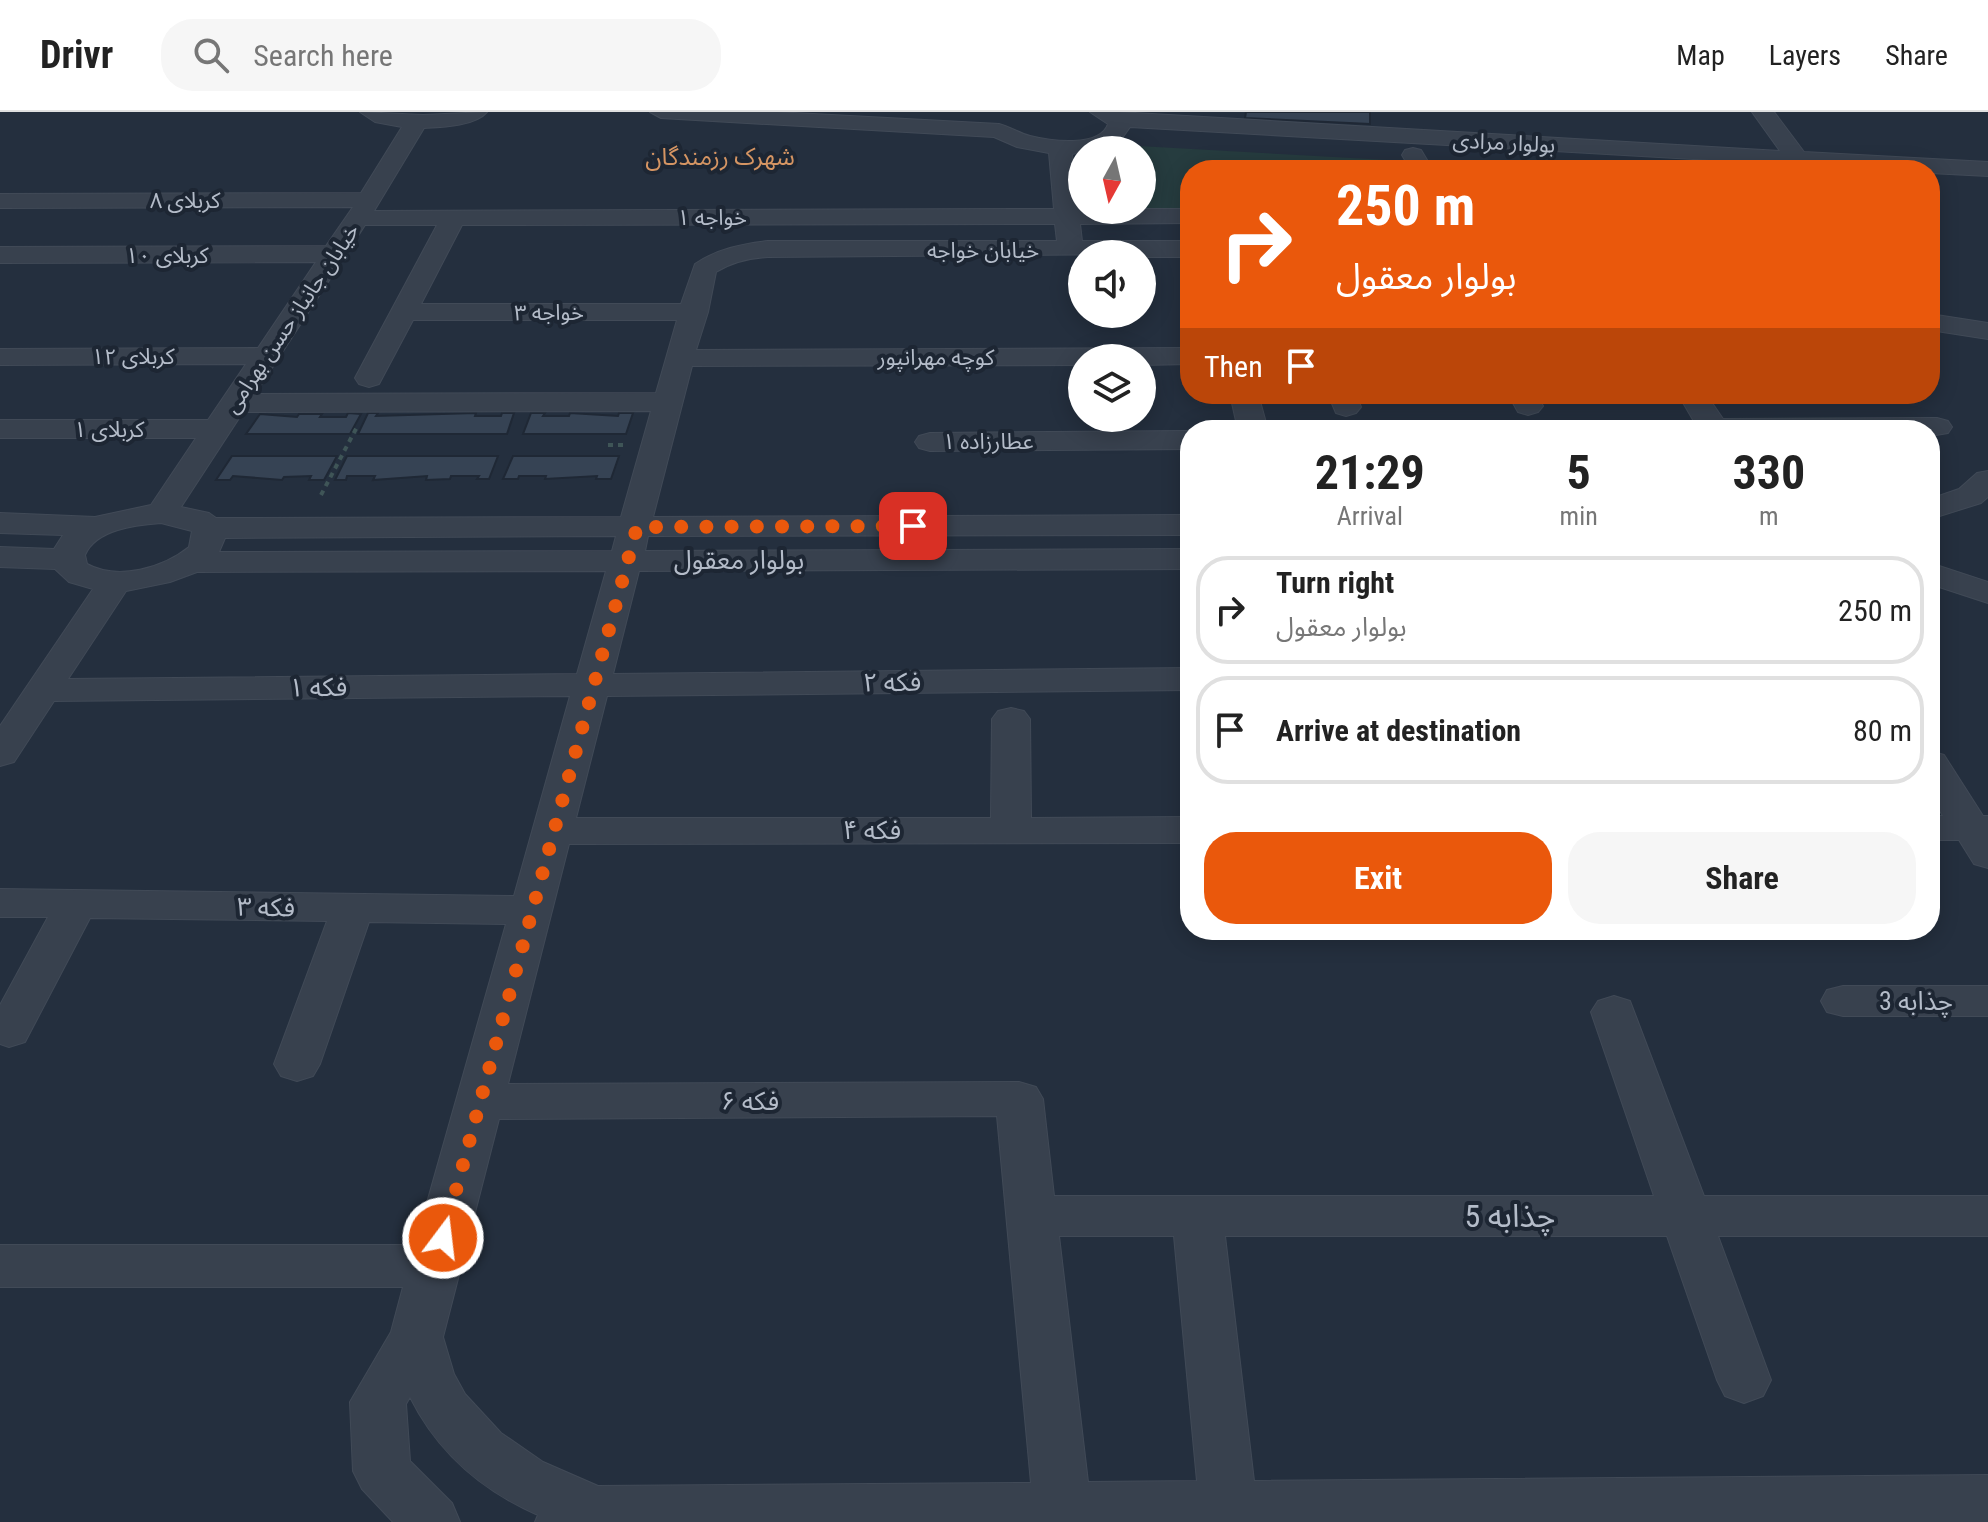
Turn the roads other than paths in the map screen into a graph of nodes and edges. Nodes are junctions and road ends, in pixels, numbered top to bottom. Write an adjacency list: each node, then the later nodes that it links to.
1 (371, 112): 7 (street)
2 (476, 112): 7 (street)
3 (661, 112): 6 (street)
4 (968, 112): 6 (street)
5 (1763, 112): 12 (street)
6 (1007, 119): 9 (street)
7 (417, 121): 18 (street, خیابان جانباز حسن بهرامی)
8 (1110, 123): 9 (street); 10 (street, بولوار مرادی); 11 (street, بولوار مرادی)
9 (1060, 147): 20 (street, خیابان خواجه)
10 (1402, 160)
11 (1727, 160)
12 (1792, 160)
13 (1940, 168): 14 (street, بولوار مرادی)
14 (1988, 169)
15 (1940, 185): 16 (street)
16 (1988, 188)
17 (0, 201): 18 (street, کربلای ۸)
18 (364, 209): 21 (street, خواجه ۱); 26 (street, خیابان جانباز حسن بهرامی)
19 (1180, 216): 20 (street, خواجه ۱)
20 (1067, 217): 21 (street, خواجه ۱); 22 (street, خیابان خواجه)
21 (453, 218): 28 (street)
22 (1069, 240)
23 (1068, 249): 29 (street, خیابان خواجه)
24 (1156, 249): 25 (street)
25 (1180, 249)
26 (334, 254): 27 (street, کربلای ۱۰); 32 (street, خیابان جانباز حسن بهرامی)
27 (0, 255)
28 (403, 312): 29 (street, خواجه ۳); 36 (street)
29 (695, 312): 35 (street, خیابان خواجه)
30 (1940, 324): 31 (street)
31 (1988, 331)
32 (266, 356): 34 (street, کربلای ۱۲); 38 (street, خیابان جانباز حسن بهرامی)
33 (1180, 356): 35 (street, کوچه مهرانپور)
34 (0, 357)
35 (682, 358): 37 (street, خیابان خواجه)
36 (369, 378)
37 (670, 402): 38 (street); 52 (street, خیابان خواجه)
38 (235, 403): 42 (street, خیابان جانباز حسن بهرامی)
39 (1789, 420): 40 (street)
40 (1864, 420)
41 (0, 429): 42 (street, کربلای ۱)
42 (217, 429): 47 (street, خیابان جانباز حسن بهرامی)
43 (1180, 440): 44 (street, عطارزاده ۱)
44 (930, 442)
45 (1988, 480): 46 (street)
46 (1940, 506)
47 (161, 513): 50 (street); 51 (street)
48 (0, 523): 50 (street)
49 (1180, 525): 52 (street, بولوار معقول)
50 (97, 527): 55 (street)
51 (208, 528): 52 (street, بولوار معقول); 56 (street)
52 (632, 543): 54 (street, بولوار معقول); 56 (street, بولوار معقول); 61 (street, خیابان خواجه)
53 (0, 557): 55 (street)
54 (1180, 559)
55 (67, 560): 58 (street)
56 (191, 562): 58 (street)
57 (1940, 576): 59 (street)
58 (115, 582): 62 (street)
59 (1988, 593)
60 (1180, 679): 61 (street, فکه ۲)
61 (594, 685): 62 (street, فکه ۱); 69 (street, خیابان خواجه)
62 (43, 690): 64 (street)
63 (1011, 719): 66 (street)
64 (0, 754)
65 (1940, 777): 70 (street)
66 (1011, 830): 67 (street, فکه ۴); 69 (street, فکه ۴)
67 (1180, 830)
68 (1940, 830): 70 (street)
69 (554, 831): 74 (street, خیابان خواجه)
70 (1982, 837)
71 (0, 903): 72 (street, فکه ۳)
72 (76, 904): 73 (street, فکه ۳); 78 (street)
73 (353, 908): 74 (street, فکه ۳); 79 (street)
74 (532, 910): 80 (street, خیابان خواجه)
75 (1843, 1001): 76 (street, چذابه 3)
76 (1988, 1001)
77 (1614, 1012): 83 (street)
78 (9, 1031)
79 (297, 1064)
80 (480, 1102): 81 (street, فکه ۶); 86 (street, خیابان خواجه)
81 (1031, 1216): 82 (street, چذابه 5); 90 (street)
82 (1197, 1216): 83 (street, چذابه 5); 91 (street)
83 (1686, 1216): 84 (street, چذابه 5); 88 (street)
84 (1988, 1216)
85 (0, 1266): 86 (street)
86 (435, 1266): 87 (street, خیابان خواجه)
87 (416, 1337): 92 (street); 93 (street, خیابان خواجه)
88 (1744, 1380)
89 (1988, 1501): 91 (street)
90 (1062, 1508): 91 (street); 92 (street)
91 (1229, 1515)
92 (581, 1517)
93 (431, 1522)

